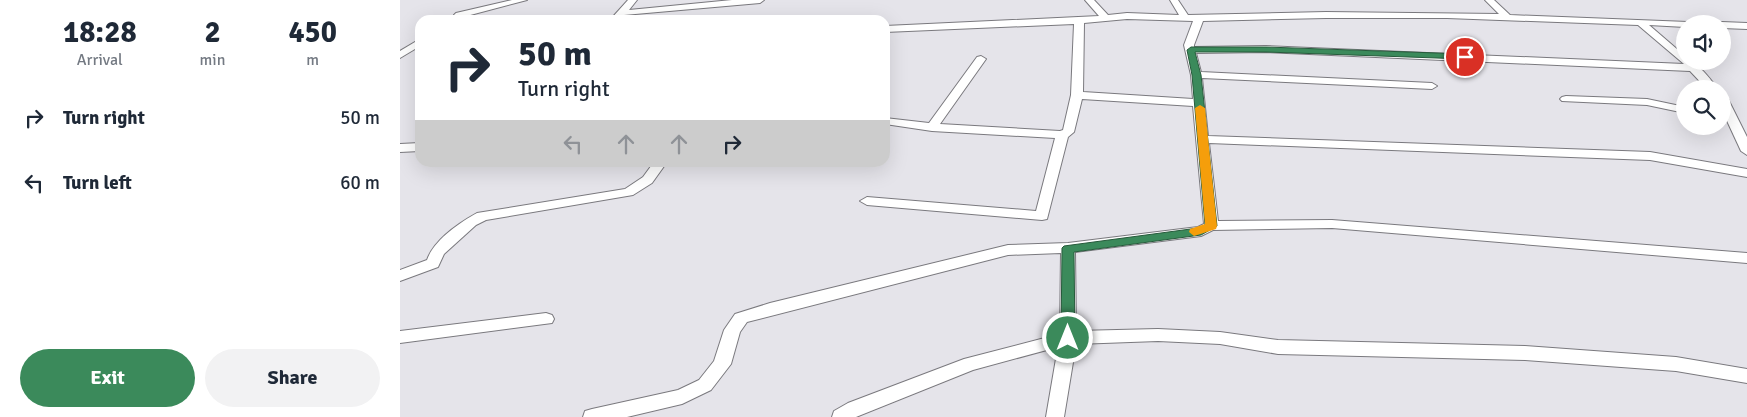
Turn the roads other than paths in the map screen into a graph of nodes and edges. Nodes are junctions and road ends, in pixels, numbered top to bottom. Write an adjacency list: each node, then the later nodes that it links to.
1 (476, 0): 8 (street)
2 (523, 0): 9 (street)
3 (634, 0): 10 (street)
4 (760, 0): 11 (street)
5 (1089, 0): 15 (street)
6 (1174, 0): 12 (street)
7 (1489, 0): 14 (street)
8 (458, 15)
9 (464, 15)
10 (619, 15)
11 (627, 15)
12 (1185, 17): 13 (street); 15 (street)
13 (1200, 18): 14 (street); 23 (street)
14 (1508, 18): 17 (street)
15 (1106, 19): 16 (street)
16 (1079, 21): 21 (street); 32 (street)
17 (1641, 23): 18 (street); 24 (street)
18 (1676, 24)
19 (1731, 26): 20 (street)
20 (1747, 26)
21 (890, 29)
22 (415, 45): 25 (street)
23 (1191, 50): 27 (street); 29 (street)
24 (1676, 53)
25 (400, 55)
26 (981, 59): 38 (street)
27 (1676, 63)
28 (1695, 70): 30 (street)
29 (1196, 75): 31 (street); 34 (street)
30 (1705, 80)
31 (1432, 86)
32 (1077, 95): 34 (street); 39 (street)
33 (1566, 99): 35 (street)
34 (1200, 103): 40 (street)
35 (1676, 108)
36 (890, 122): 38 (street)
37 (1731, 124): 43 (street)
38 (932, 127): 39 (street)
39 (1062, 135): 46 (street)
40 (1204, 139): 45 (street); 47 (street)
41 (415, 147): 42 (street)
42 (400, 148)
43 (1747, 151)
44 (659, 167): 50 (street)
45 (1747, 173)
46 (867, 201)
47 (1211, 226): 48 (street); 49 (street)
48 (1068, 248): 53 (street); 55 (street)
49 (1747, 258)
50 (401, 277)
51 (546, 319): 52 (street)
52 (400, 338)
53 (1068, 338): 54 (street); 56 (street); 57 (street)
54 (1747, 376)
55 (592, 417)
56 (841, 417)
57 (1055, 417)

